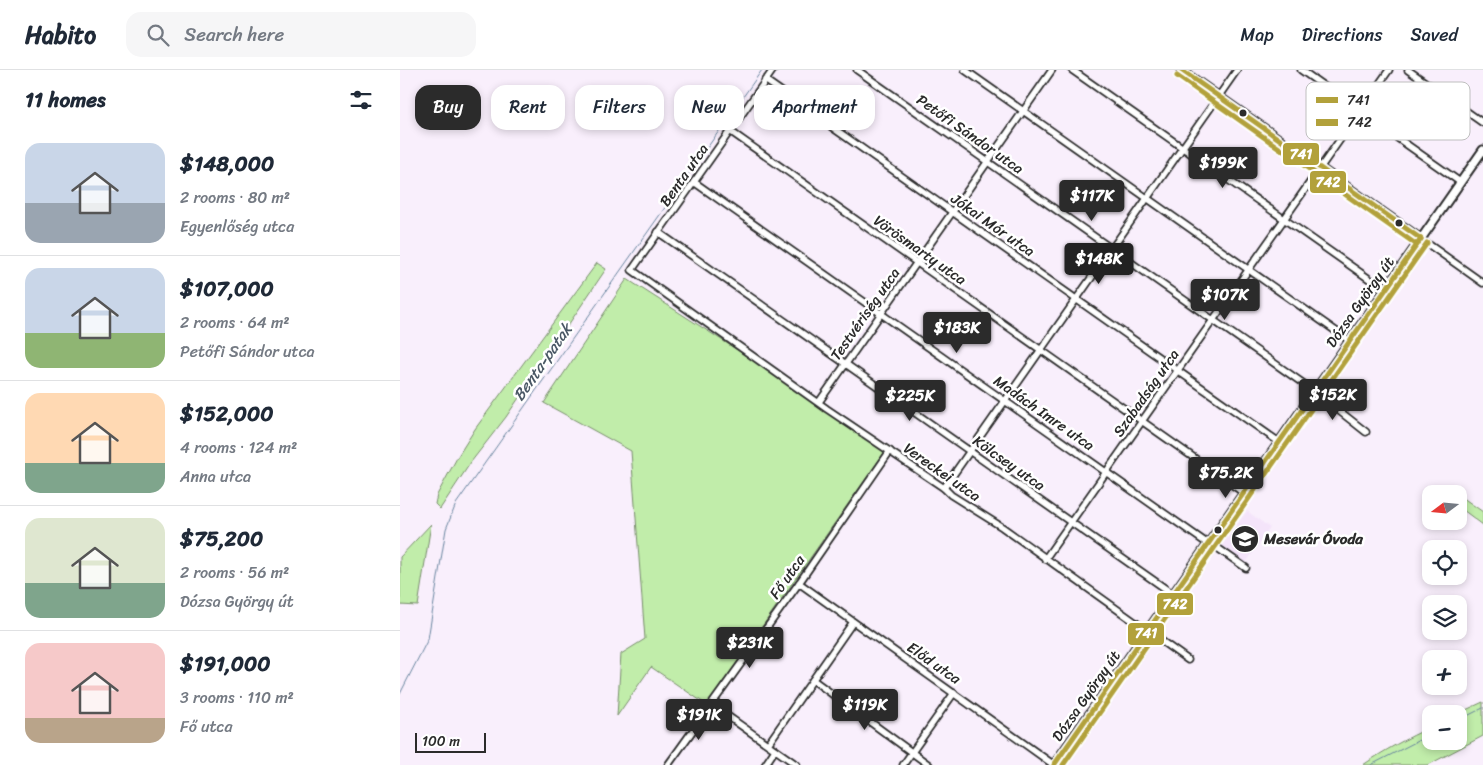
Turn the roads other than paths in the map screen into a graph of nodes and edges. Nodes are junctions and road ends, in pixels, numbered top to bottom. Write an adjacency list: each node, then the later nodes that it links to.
1 (773, 70): 11 (street, Benta utca)
2 (858, 70): 24 (street, Petőfi Sándor utca)
3 (965, 70): 16 (street)
4 (1052, 70): 16 (street, Testvériség utca)
5 (1072, 70): 22 (street)
6 (1181, 70): 15 (street)
7 (1237, 70): 15 (street)
8 (1301, 70): 12 (street)
9 (1389, 70): 13 (street, Szabadság utca)
10 (1408, 70): 14 (street)
11 (765, 80): 19 (street, Benta utca); 29 (street, Jókai Mór utca)
12 (1318, 82)
13 (1381, 82)
14 (1425, 82)
15 (1219, 97): 22 (street); 25 (street)
16 (1023, 111): 24 (street, Testvériség utca); 28 (street)
17 (1470, 114): 18 (street)
18 (1483, 123)
19 (730, 131): 26 (street, Benta utca); 34 (street, Vörösmarty utca)
20 (1340, 140): 25 (street, Szabadság utca)
21 (1400, 140): 27 (street)
22 (1183, 148): 28 (street); 30 (street)
23 (1483, 150): 27 (street, Dózsa György út)
24 (988, 161): 29 (street, Testvériség utca); 33 (street, Petőfi Sándor utca)
25 (1320, 168): 30 (street, Szabadság utca); 32 (street)
26 (694, 182): 31 (street, Benta utca); 40 (street, Madách Imre utca)
27 (1460, 182): 32 (street, Dózsa György út)
28 (1148, 198): 33 (street); 36 (street)
29 (952, 212): 34 (street, Testvériség utca); 39 (street, Jókai Mór utca)
30 (1284, 219): 36 (street, Szabadság utca); 38 (street)
31 (658, 232): 35 (street, Benta utca); 44 (street, Kölcsey utca)
32 (1421, 239): 37 (street); 38 (street, Dózsa György út)
33 (1112, 249): 39 (street); 41 (street, Petőfi Sándor utca)
34 (917, 262): 40 (street, Testvériség utca); 43 (street, Vörösmarty utca)
35 (632, 270): 48 (street, Vereckei utca)
36 (1249, 270): 41 (street, Szabadság utca); 42 (street)
37 (1483, 283)
38 (1385, 290): 42 (street, Dózsa György út)
39 (1076, 300): 43 (street); 45 (street, Jókai Mór utca)
40 (881, 313): 44 (street, Testvériség utca); 47 (street, Madách Imre utca)
41 (1213, 320): 45 (street, Szabadság utca); 46 (street, Petőfi Sándor utca)
42 (1350, 341): 46 (street, Dózsa György út)
43 (1041, 350): 47 (street); 49 (street, Vörösmarty utca)
44 (845, 364): 48 (street, Testvériség utca); 53 (street, Kölcsey utca)
45 (1177, 371): 49 (street, Szabadság utca); 51 (street, Jókai Mór utca)
46 (1314, 392): 50 (street, Petőfi Sándor utca); 51 (street, Dózsa György út)
47 (1005, 401): 53 (street); 54 (street, Madách Imre utca)
48 (819, 402): 52 (street, Vereckei utca)
49 (1142, 422): 54 (street, Szabadság utca); 56 (street, Vörösmarty utca)
50 (1366, 432)
51 (1279, 442): 56 (street, Dózsa György út)
52 (890, 451): 55 (street, Vereckei utca); 61 (street, Fő utca)
53 (970, 452): 55 (street); 57 (street, Kölcsey utca)
54 (1106, 471): 57 (street, Szabadság utca); 58 (street, Madách Imre utca)
55 (944, 488): 59 (street, Vereckei utca)
56 (1244, 493): 58 (street, Dózsa György út)
57 (1071, 523): 59 (street, Szabadság utca); 62 (street, Kölcsey utca)
58 (1208, 543): 60 (street, Madách Imre utca); 62 (street, Dózsa György út)
59 (1045, 559): 64 (street, Vereckei utca)
60 (1246, 568)
61 (799, 583): 63 (street, Előd utca); 68 (street, Fő utca)
62 (1173, 594): 64 (street, Dózsa György út)
63 (853, 622): 66 (street); 67 (street, Előd utca)
64 (1147, 632): 65 (street, Vereckei utca); 77 (street, Dózsa György út)
65 (1188, 660)
66 (812, 680): 69 (street); 71 (street)
67 (954, 693): 71 (street); 77 (street, Előd utca)
68 (712, 704): 69 (street); 72 (street, Fő utca)
69 (768, 744): 70 (street)
70 (776, 750): 73 (street); 74 (street)
71 (911, 752): 75 (street); 76 (street)
72 (668, 765)
73 (765, 765)
74 (797, 765)
75 (902, 765)
76 (929, 765)
77 (1054, 765)

